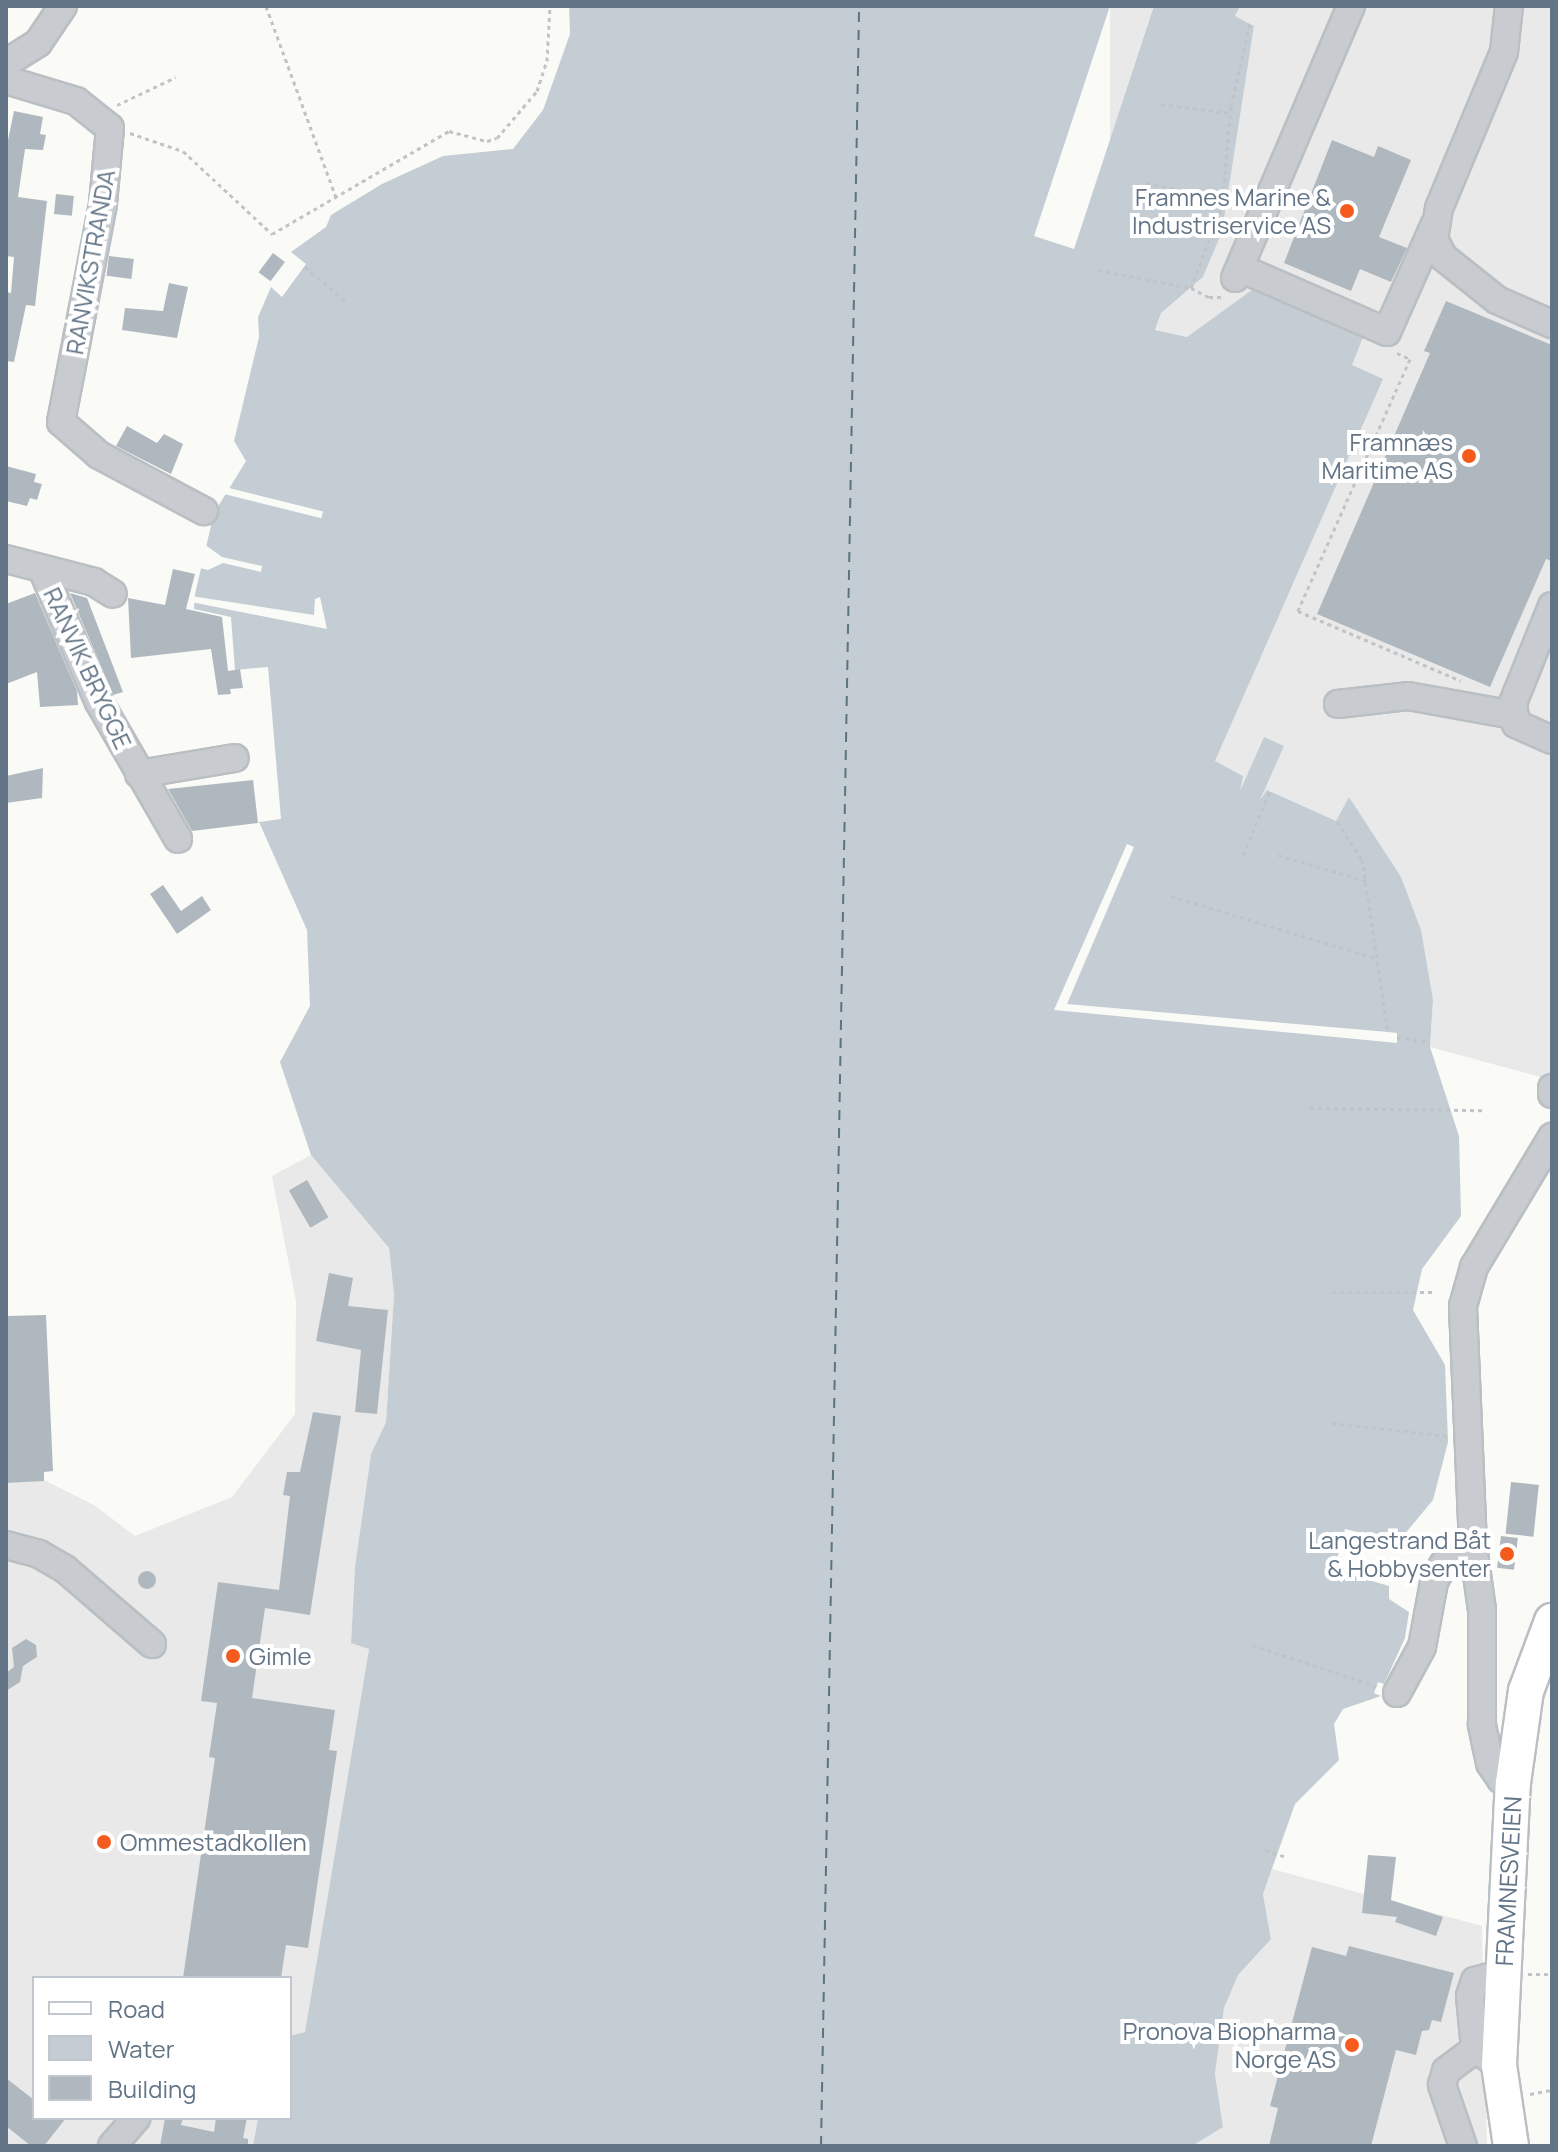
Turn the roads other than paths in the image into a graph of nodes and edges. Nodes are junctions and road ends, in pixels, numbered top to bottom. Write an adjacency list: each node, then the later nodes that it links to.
1 (63, 6): 4 (street)
2 (1351, 6): 6 (street)
3 (1509, 6): 6 (street)
4 (6, 63)
5 (6, 80): 8 (street, RANVIKSTRANDA)
6 (1434, 226): 7 (street)
7 (1552, 324)
8 (204, 511)
9 (7, 562): 10 (street, RANVIK BRYGGE)
10 (43, 571): 11 (street); 17 (street, RANVIK BRYGGE)
11 (113, 594)
12 (1552, 606): 14 (street)
13 (1338, 704): 14 (street)
14 (1514, 715): 15 (street)
15 (1552, 740)
16 (235, 758): 17 (street)
17 (139, 774): 18 (street, RANVIK BRYGGE)
18 (178, 839)
19 (1552, 1137): 21 (street)
20 (6, 1545): 23 (street)
21 (1473, 1546): 24 (street); 25 (street)
22 (1552, 1621): 25 (main road, FRAMNESVEIEN)
23 (152, 1644)
24 (1387, 1690)
25 (1513, 1783): 26 (main road, FRAMNESVEIEN)
26 (1487, 2057): 29 (street); 30 (main road, FRAMNESVEIEN)
27 (134, 2120): 28 (street)
28 (112, 2146)
29 (1463, 2146)
30 (1511, 2146)

